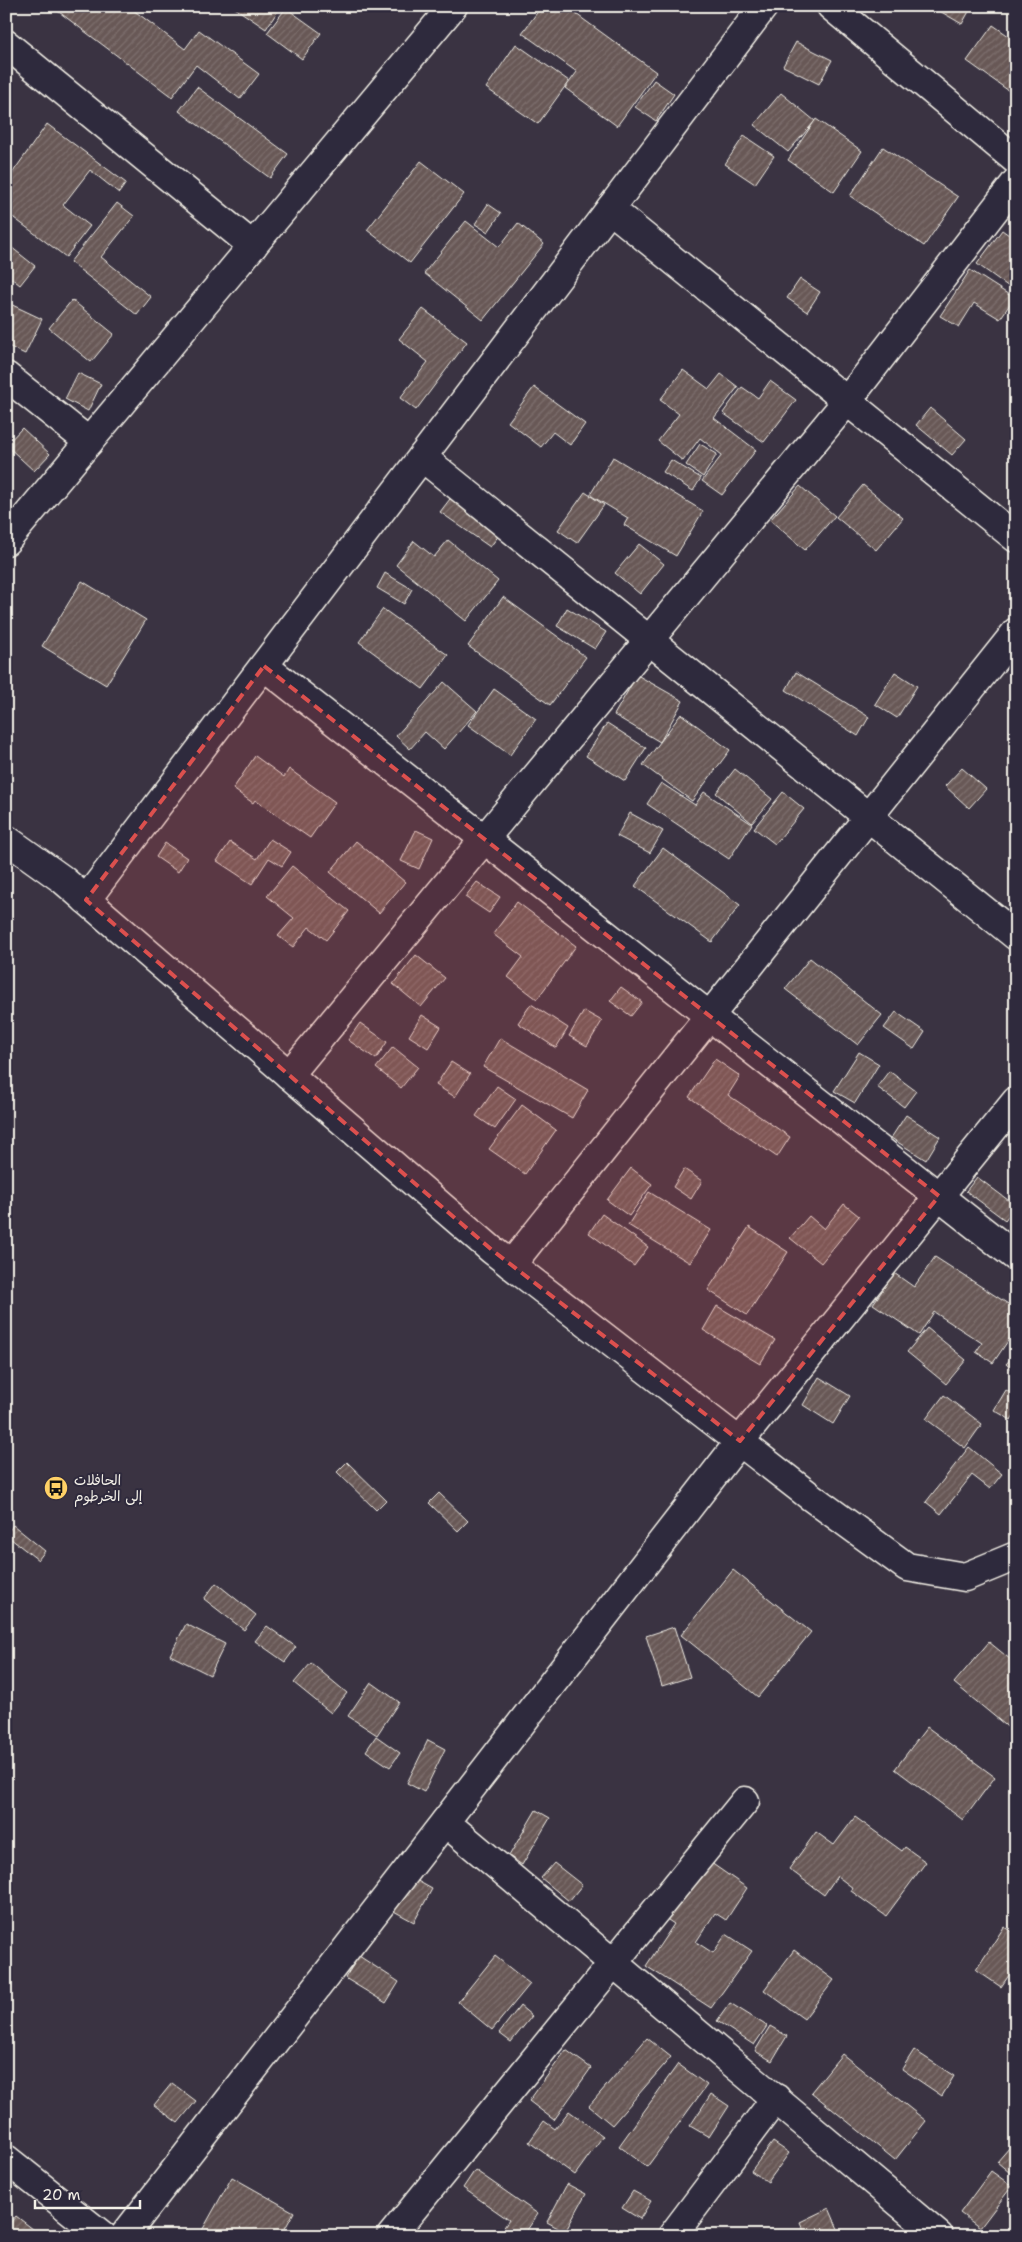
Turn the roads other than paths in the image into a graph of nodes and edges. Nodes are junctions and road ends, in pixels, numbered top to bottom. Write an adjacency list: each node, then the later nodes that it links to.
1 (453, 6): 8 (street)
2 (764, 6): 7 (street)
3 (831, 6): 5 (street)
4 (6, 44): 8 (street)
5 (1016, 160)
6 (1016, 182): 10 (street)
7 (610, 208): 10 (street); 12 (street)
8 (253, 246): 11 (street)
9 (6, 376): 11 (street)
10 (847, 401): 13 (street); 16 (street)
11 (89, 442): 14 (street)
12 (422, 457): 16 (street); 17 (street)
13 (1016, 538)
14 (6, 541)
15 (1016, 632): 18 (street)
16 (649, 640): 18 (street); 20 (street)
17 (264, 666): 20 (street); 21 (street)
18 (868, 817): 22 (street); 23 (street)
19 (6, 839): 21 (street)
20 (484, 839): 23 (street); 24 (street)
21 (86, 900): 24 (street)
22 (1016, 936)
23 (709, 1016): 26 (street); 28 (street)
24 (288, 1075): 28 (street)
25 (1016, 1101): 26 (street)
26 (939, 1196): 27 (street); 29 (street)
27 (1016, 1257)
28 (511, 1265): 29 (street)
29 (740, 1442): 30 (street); 32 (street)
30 (1016, 1556)
31 (745, 1800): 33 (street)
32 (445, 1822): 33 (street); 37 (street)
33 (613, 1962): 34 (street); 38 (street)
34 (776, 2098): 39 (street); 40 (street)
35 (6, 2159): 36 (street)
36 (103, 2236)
37 (124, 2236)
38 (391, 2236)
39 (672, 2236)
40 (939, 2236)

